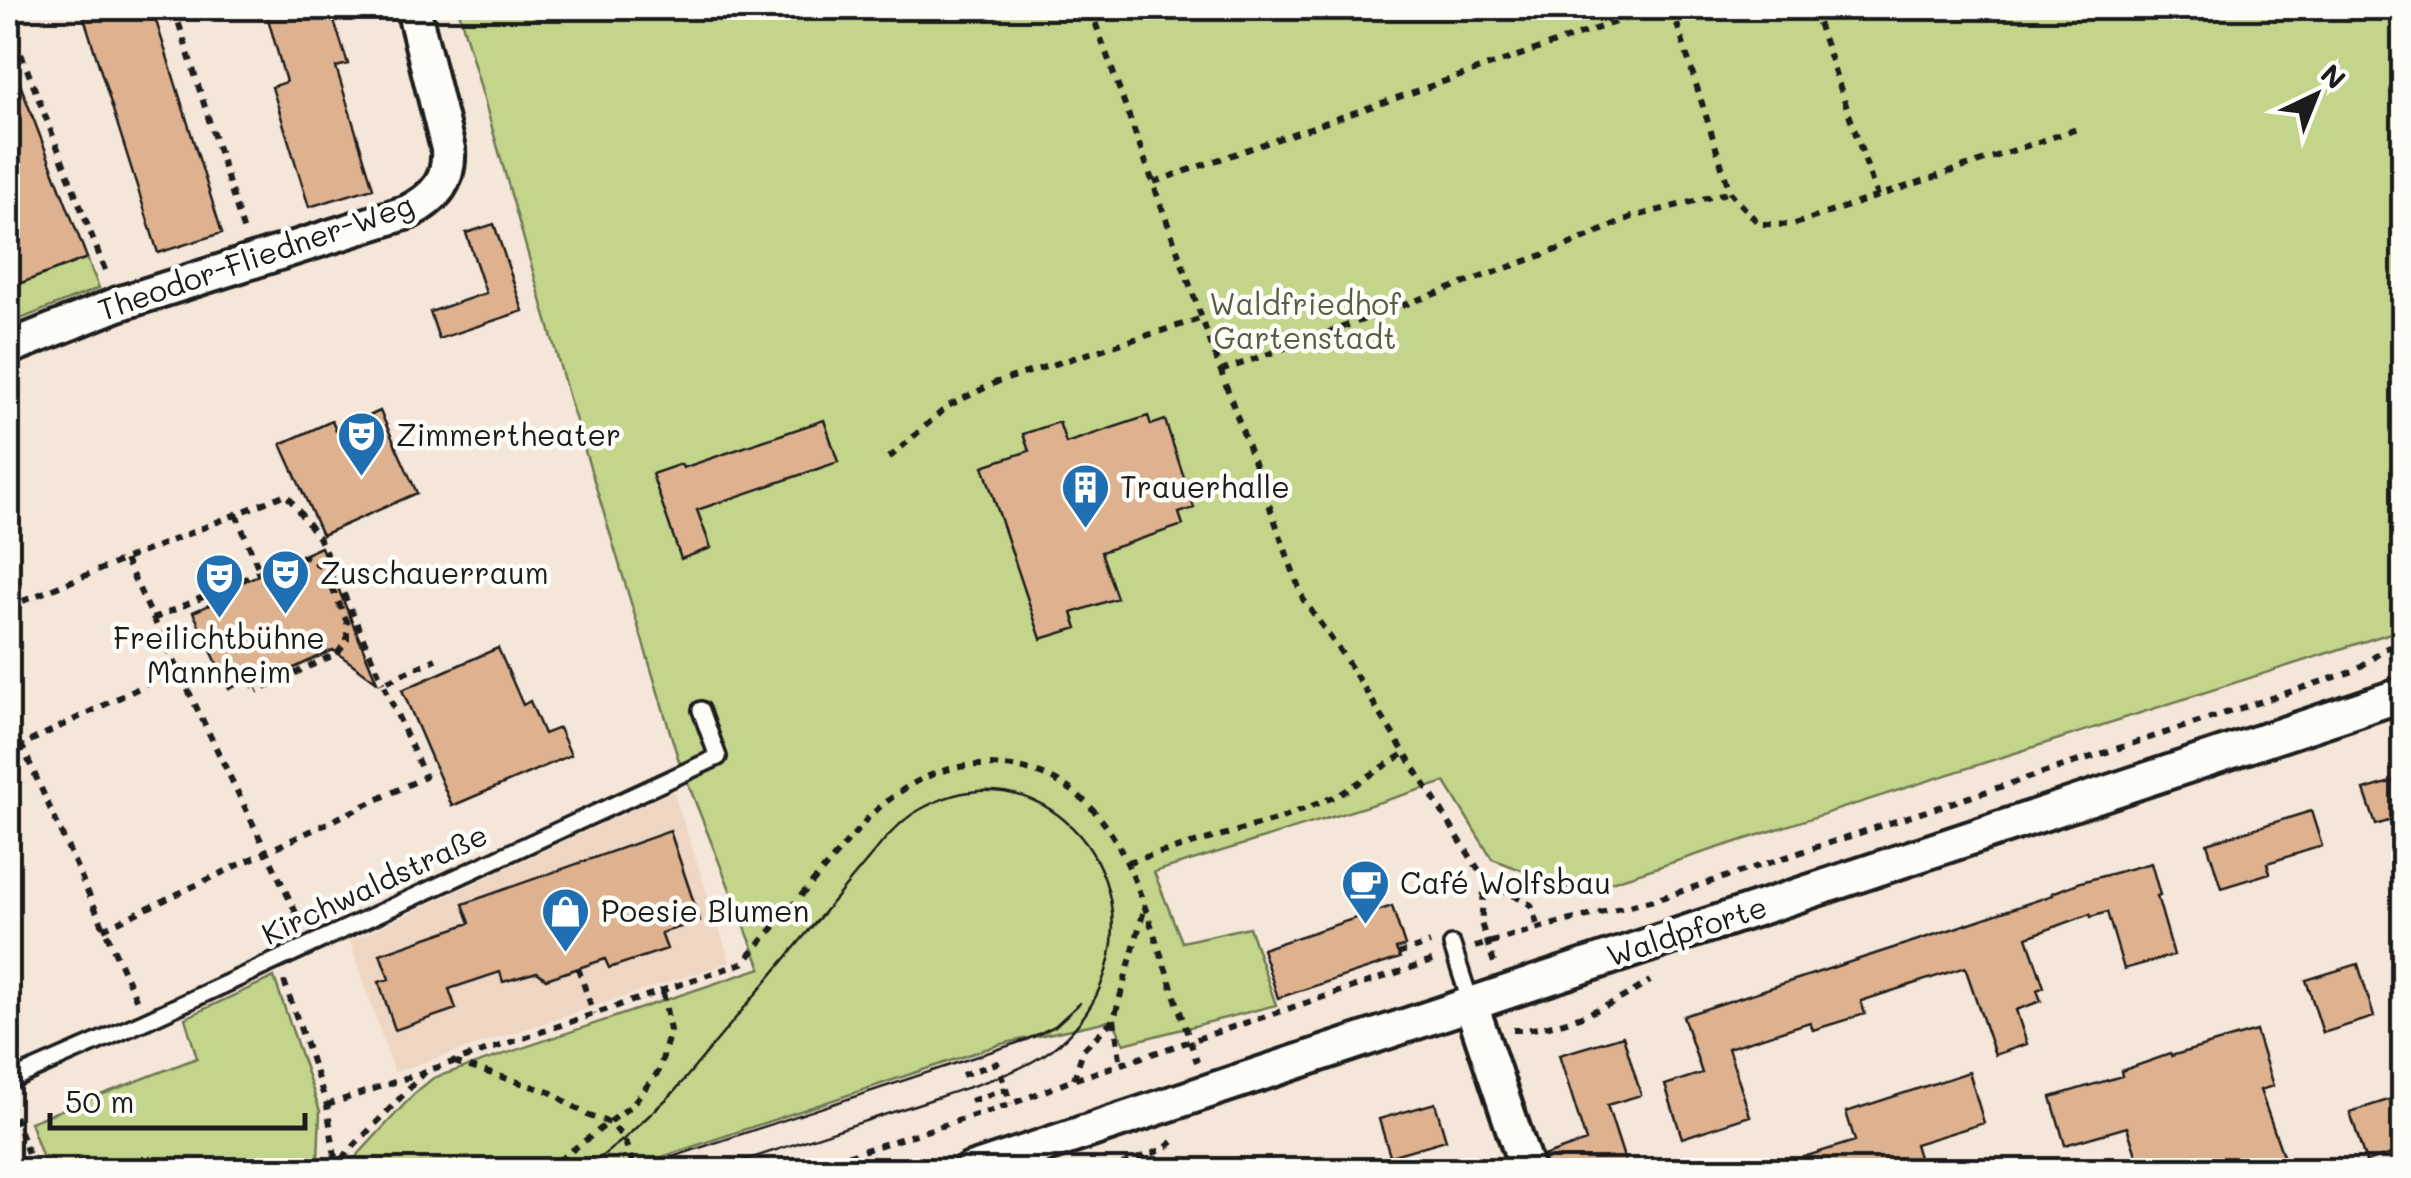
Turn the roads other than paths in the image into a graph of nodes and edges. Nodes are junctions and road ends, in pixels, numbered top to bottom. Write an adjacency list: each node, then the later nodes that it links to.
1 (414, 8): 2 (street, Theodor-Fliedner-Weg)
2 (8, 348)
3 (2404, 694): 6 (street, Waldpforte)
4 (702, 710): 7 (lane, Kirchwaldstraße)
5 (1454, 949): 6 (lane)
6 (1471, 1004): 8 (street, Waldpforte); 9 (street)
7 (8, 1080)
8 (970, 1170)
9 (1527, 1170)

